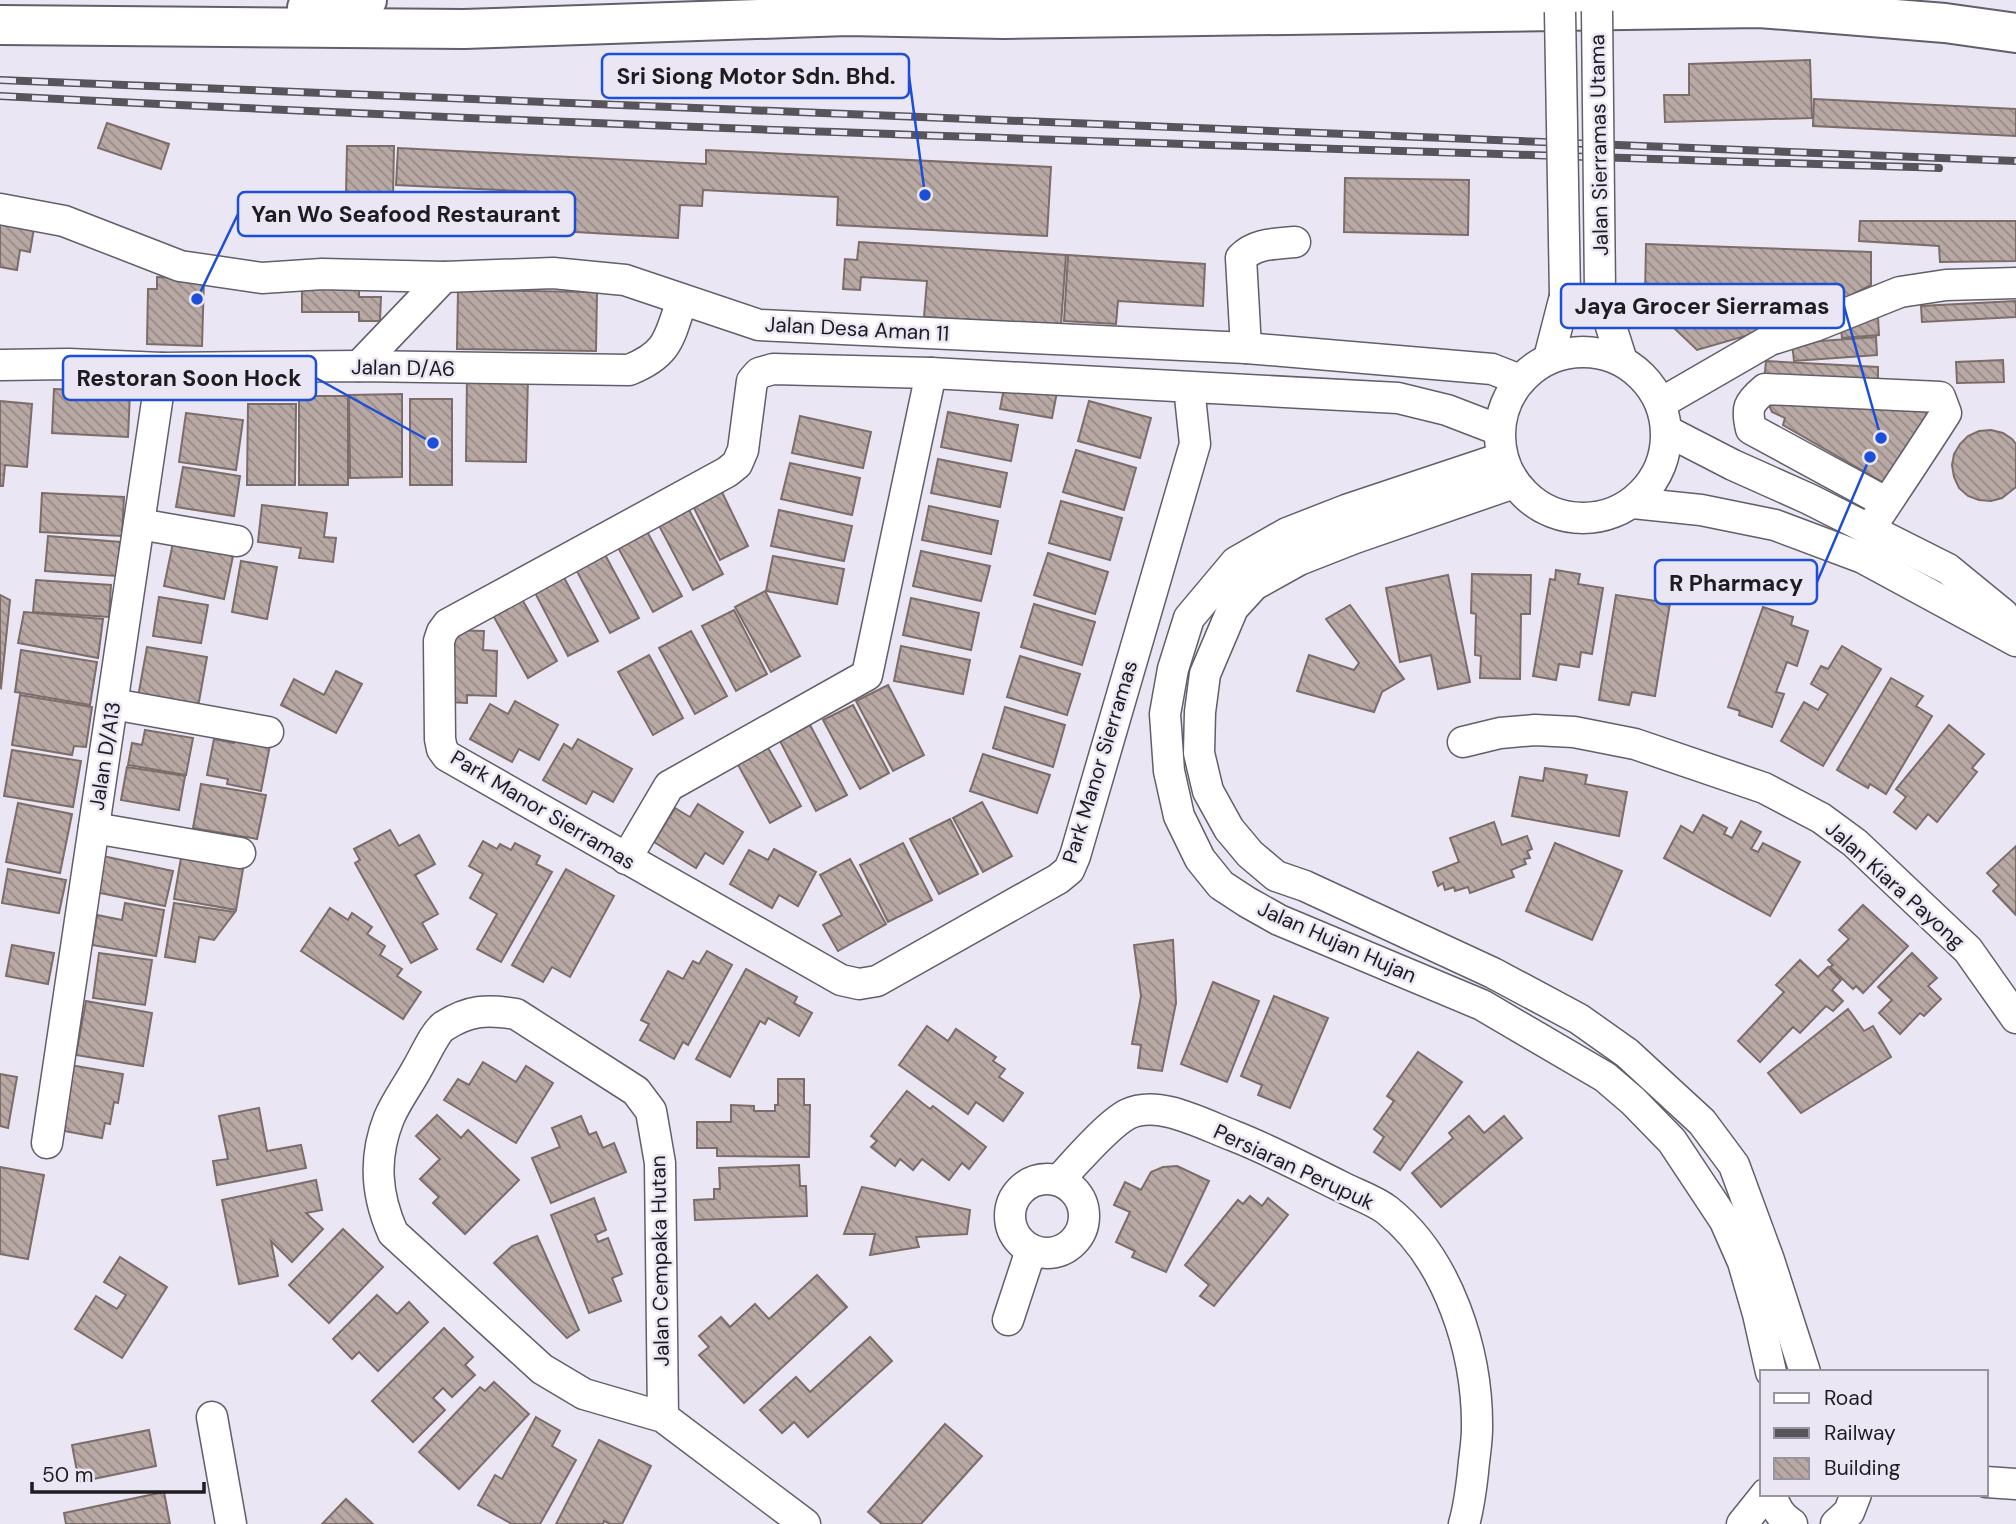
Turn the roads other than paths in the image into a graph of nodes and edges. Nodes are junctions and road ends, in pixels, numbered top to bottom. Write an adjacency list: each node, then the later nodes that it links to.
1 (367, 0): 2 (highway)
2 (0, 4)
3 (1579, 6): 4 (highway); 5 (highway); 12 (street, Jalan Sierramas Utama, bridge); 13 (street, Jalan Sierramas Utama, bridge)
4 (0, 25)
5 (2016, 33)
6 (0, 209): 8 (street, Jalan Desa Aman 11)
7 (1295, 242): 11 (street)
8 (444, 277): 10 (street, Jalan Desa Aman 11); 15 (street)
9 (2016, 284): 20 (street)
10 (682, 300): 11 (street, Jalan Desa Aman 11); 15 (street, Jalan D/A6)
11 (1245, 348): 18 (street, Jalan Desa Aman 11)
12 (1549, 358): 13 (street); 18 (street)
13 (1622, 361): 20 (street)
14 (0, 365): 16 (street, Jalan D/A6)
15 (359, 366): 16 (street, Jalan D/A6)
16 (162, 368): 24 (street, Jalan D/A13)
17 (931, 373): 19 (street, Park Manor Sierramas); 34 (street); 34 (street, Park Manor Sierramas)
18 (1520, 380): 21 (street)
19 (1189, 387): 21 (street, Park Manor Sierramas); 34 (street, Park Manor Sierramas)
20 (1664, 417): 22 (street); 25 (street)
21 (1505, 457): 22 (street); 40 (street, Jalan Hujan Hujan); 41 (street, Jalan Hujan Hujan)
22 (1633, 503): 28 (street)
23 (1887, 503): 23 (street); 25 (street)
24 (139, 524): 26 (street); 29 (street, Jalan D/A13)
25 (1869, 530): 27 (street)
26 (237, 541)
27 (2016, 632)
28 (2016, 641)
29 (113, 704): 30 (street); 32 (street, Jalan D/A13)
30 (268, 732)
31 (1462, 742): 35 (street, Jalan Kiara Payong)
32 (94, 828): 33 (street); 36 (street, Jalan D/A13)
33 (240, 853)
34 (626, 859)
35 (2016, 1018)
36 (47, 1143)
37 (1059, 1180): 38 (street); 38 (street); 51 (street, Persiaran Perupuk)
38 (1031, 1250): 39 (street)
39 (1008, 1320)
40 (1771, 1370)
41 (1804, 1370)
42 (212, 1417): 49 (street)
43 (663, 1417): 43 (street, Jalan Cempaka Hutan); 50 (street, Jalan Cempaka Hutan)
44 (1988, 1482): 45 (street)
45 (2016, 1484)
46 (1764, 1496): 52 (street)
47 (1772, 1496): 53 (street)
48 (1861, 1496): 54 (street)
49 (231, 1524)
50 (805, 1524)
51 (1464, 1524)
52 (1742, 1524)
53 (1792, 1524)
54 (1836, 1524)

